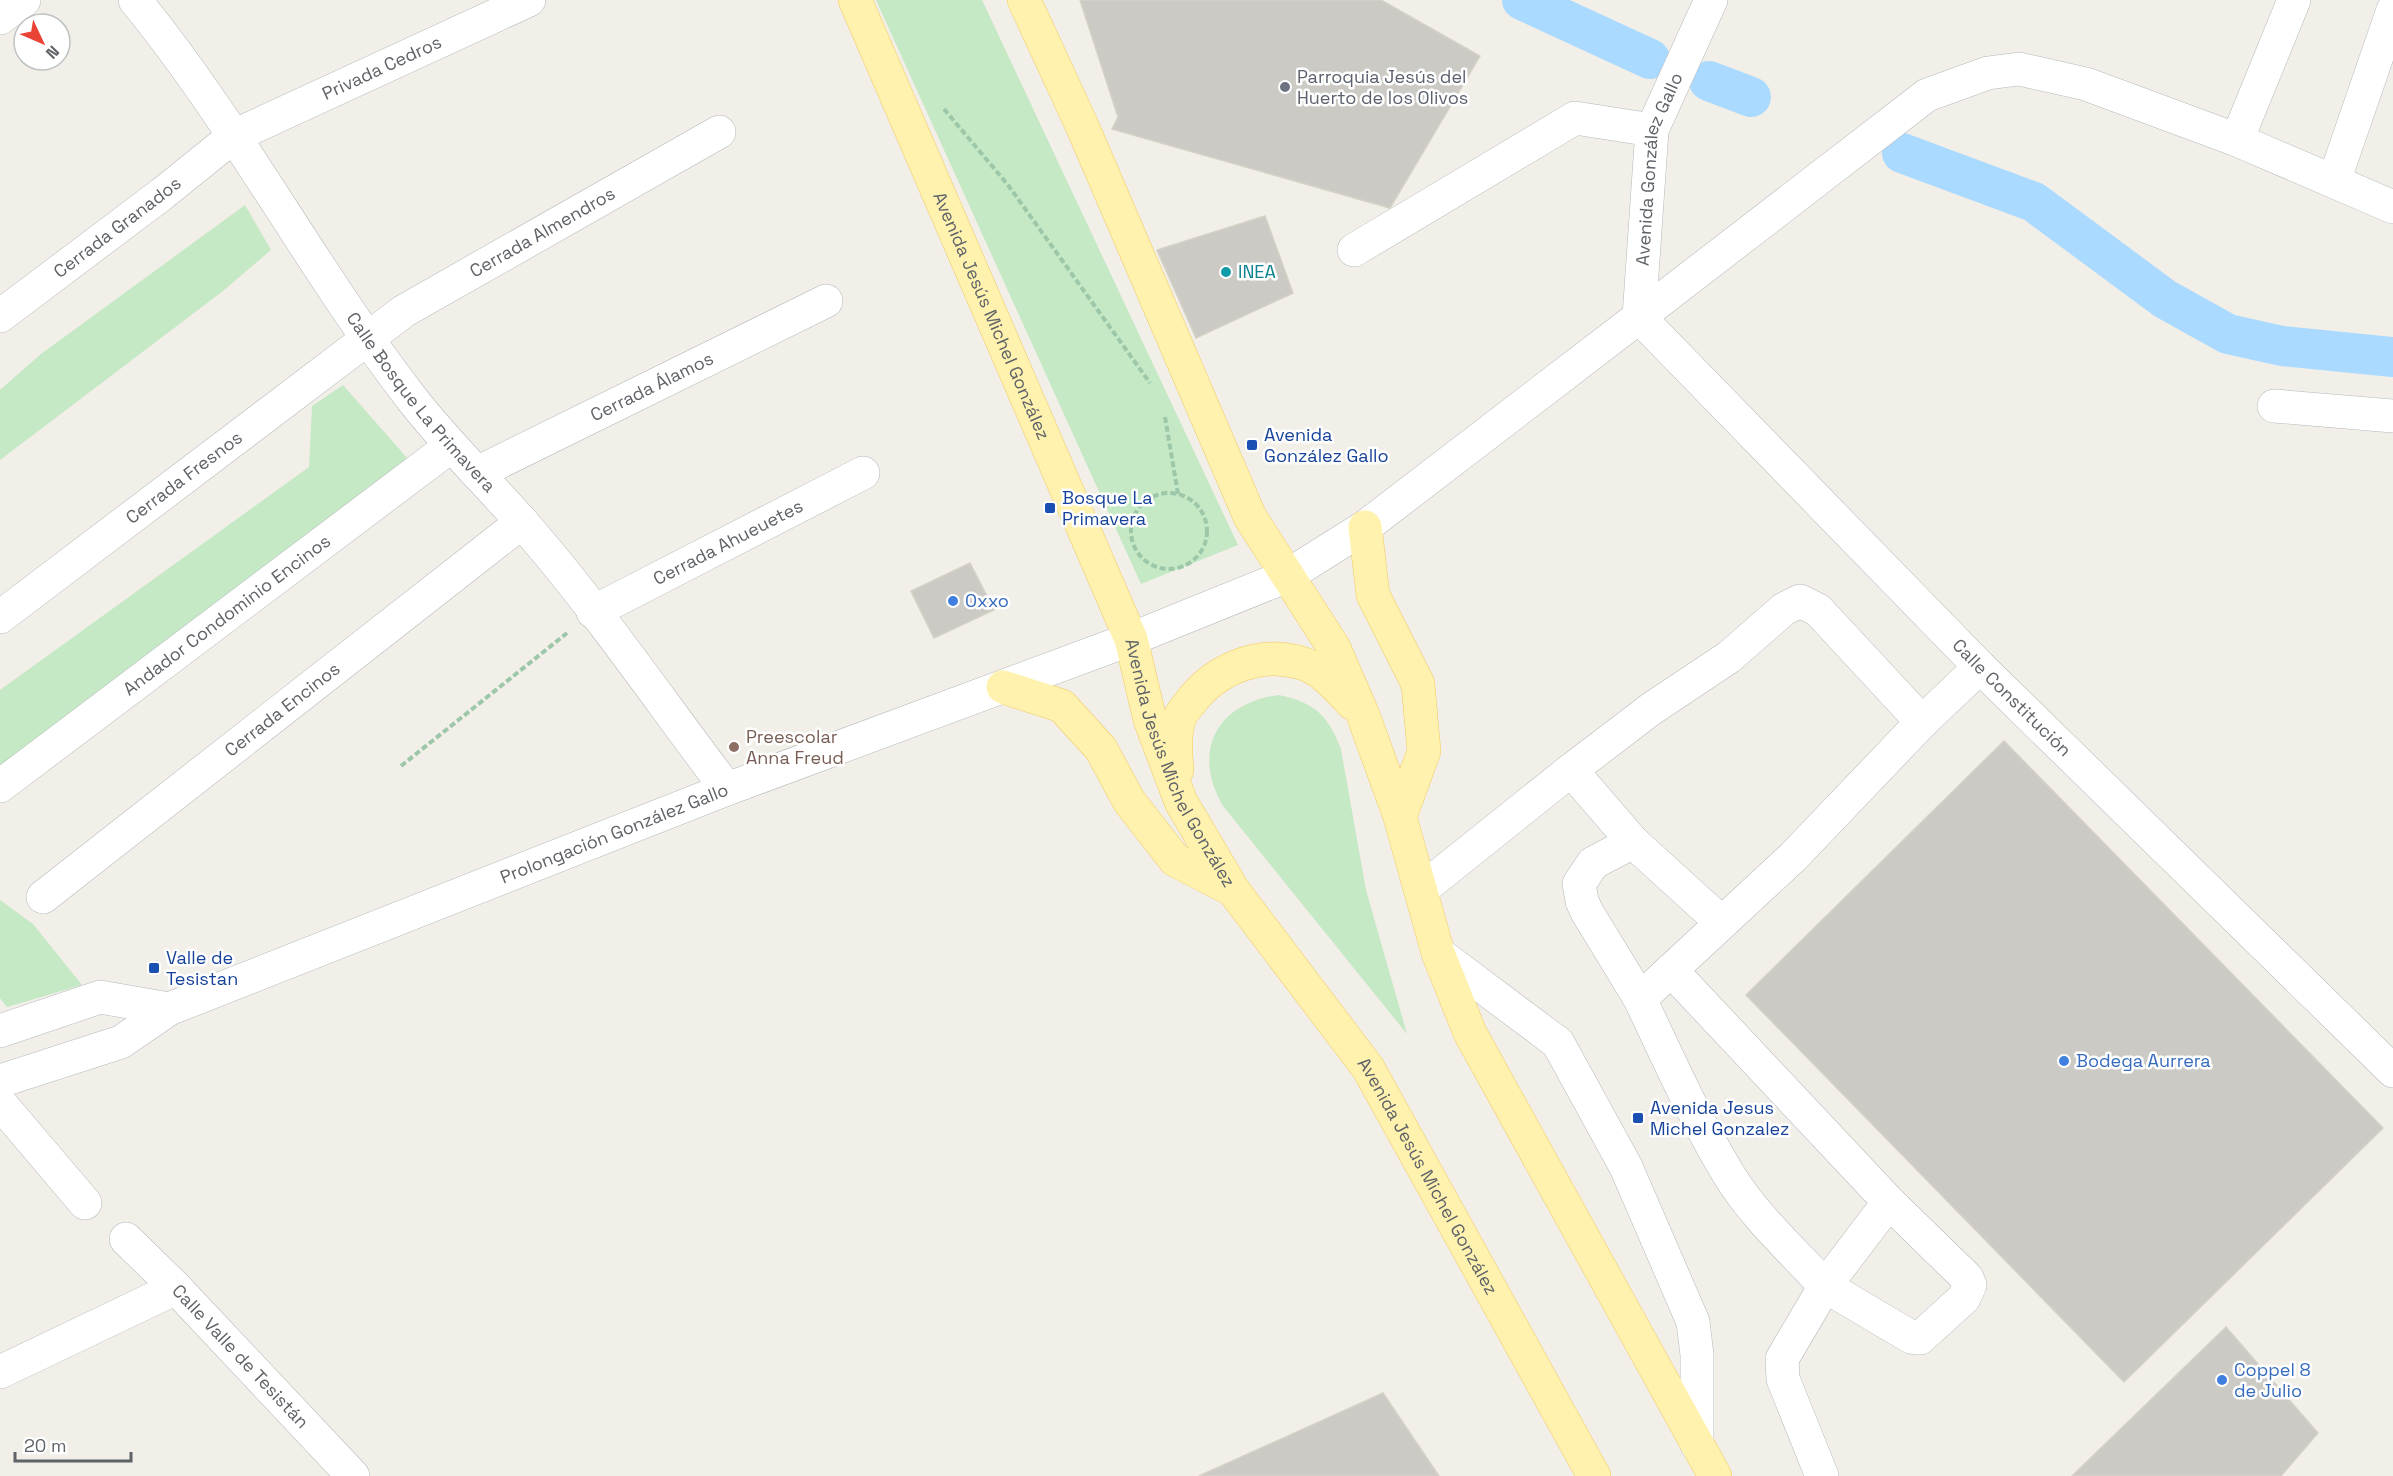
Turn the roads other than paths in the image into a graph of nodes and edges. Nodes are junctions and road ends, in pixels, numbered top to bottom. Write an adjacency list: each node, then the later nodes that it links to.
1 (24, 0): 9 (street)
2 (135, 0): 12 (street, Calle Bosque La Primavera)
3 (529, 0): 12 (street, Privada Cedros)
4 (855, 0): 31 (main road, Avenida Jesús Michel González)
5 (1024, 0): 28 (main road)
6 (1711, 0): 10 (street, Avenida González Gallo)
7 (2294, 0): 13 (street)
8 (2393, 10): 14 (street)
9 (0, 18)
10 (1652, 130): 16 (street); 19 (street, Avenida González Gallo)
11 (719, 132): 20 (street, Cerrada Almendros)
12 (234, 136): 18 (street, Cerrada Granados); 20 (street, Calle Bosque La Primavera)
13 (2237, 140): 14 (street); 19 (street)
14 (2334, 181): 15 (street)
15 (2393, 207)
16 (1354, 250)
17 (826, 301): 25 (street, Cerrada Álamos)
18 (0, 316)
19 (1639, 317): 27 (street); 32 (street, Calle Constitución)
20 (369, 338): 23 (street, Calle Bosque La Primavera); 30 (street, Cerrada Fresnos)
21 (2274, 406): 22 (street)
22 (2393, 416)
23 (451, 446): 25 (street, Calle Bosque La Primavera); 37 (street, Andador Condominio Encinos)
24 (862, 472): 29 (street, Cerrada Ahueuetes)
25 (477, 473): 26 (street, Calle Bosque La Primavera)
26 (522, 522): 29 (street, Calle Bosque La Primavera); 44 (street, Cerrada Encinos)
27 (1365, 527): 28 (street); 40 (main road)
28 (1287, 576): 31 (street); 34 (main road)
29 (593, 612): 38 (street, Calle Bosque La Primavera)
30 (0, 617)
31 (1131, 639): 33 (street, Prolongación González Gallo); 39 (main road, Avenida Jesús Michel González)
32 (1980, 667): 35 (street); 51 (street, Calle Constitución)
33 (1002, 687): 38 (street, Prolongación González Gallo); 42 (main road)
34 (1364, 716): 39 (main road); 40 (main road)
35 (1922, 723): 36 (street); 45 (street)
36 (1571, 770): 41 (street); 43 (street)
37 (0, 786)
38 (727, 789): 49 (street, Prolongación González Gallo)
39 (1181, 802): 42 (main road, Avenida Jesús Michel González)
40 (1400, 817): 43 (main road)
41 (1633, 842): 45 (street); 48 (street)
42 (1233, 890): 62 (main road, Avenida Jesús Michel González)
43 (1421, 890): 46 (main road)
44 (43, 897)
45 (1721, 922): 47 (street)
46 (1438, 952): 60 (main road); 60 (street)
47 (1671, 970): 48 (street); 54 (street)
48 (1640, 999): 57 (street)
49 (169, 1009): 50 (street); 52 (street, Prolongación González Gallo)
50 (0, 1031)
51 (2393, 1071)
52 (0, 1081)
53 (0, 1103): 55 (street)
54 (1889, 1202): 57 (street); 57 (street)
55 (85, 1203)
56 (126, 1239): 58 (street, Calle Valle de Tesistán)
57 (1825, 1286): 64 (street)
58 (176, 1288): 59 (street); 61 (street, Calle Valle de Tesistán)
59 (0, 1372)
60 (1697, 1445): 63 (main road)
61 (346, 1474)
62 (1594, 1476)
63 (1715, 1476)
64 (1822, 1476)

